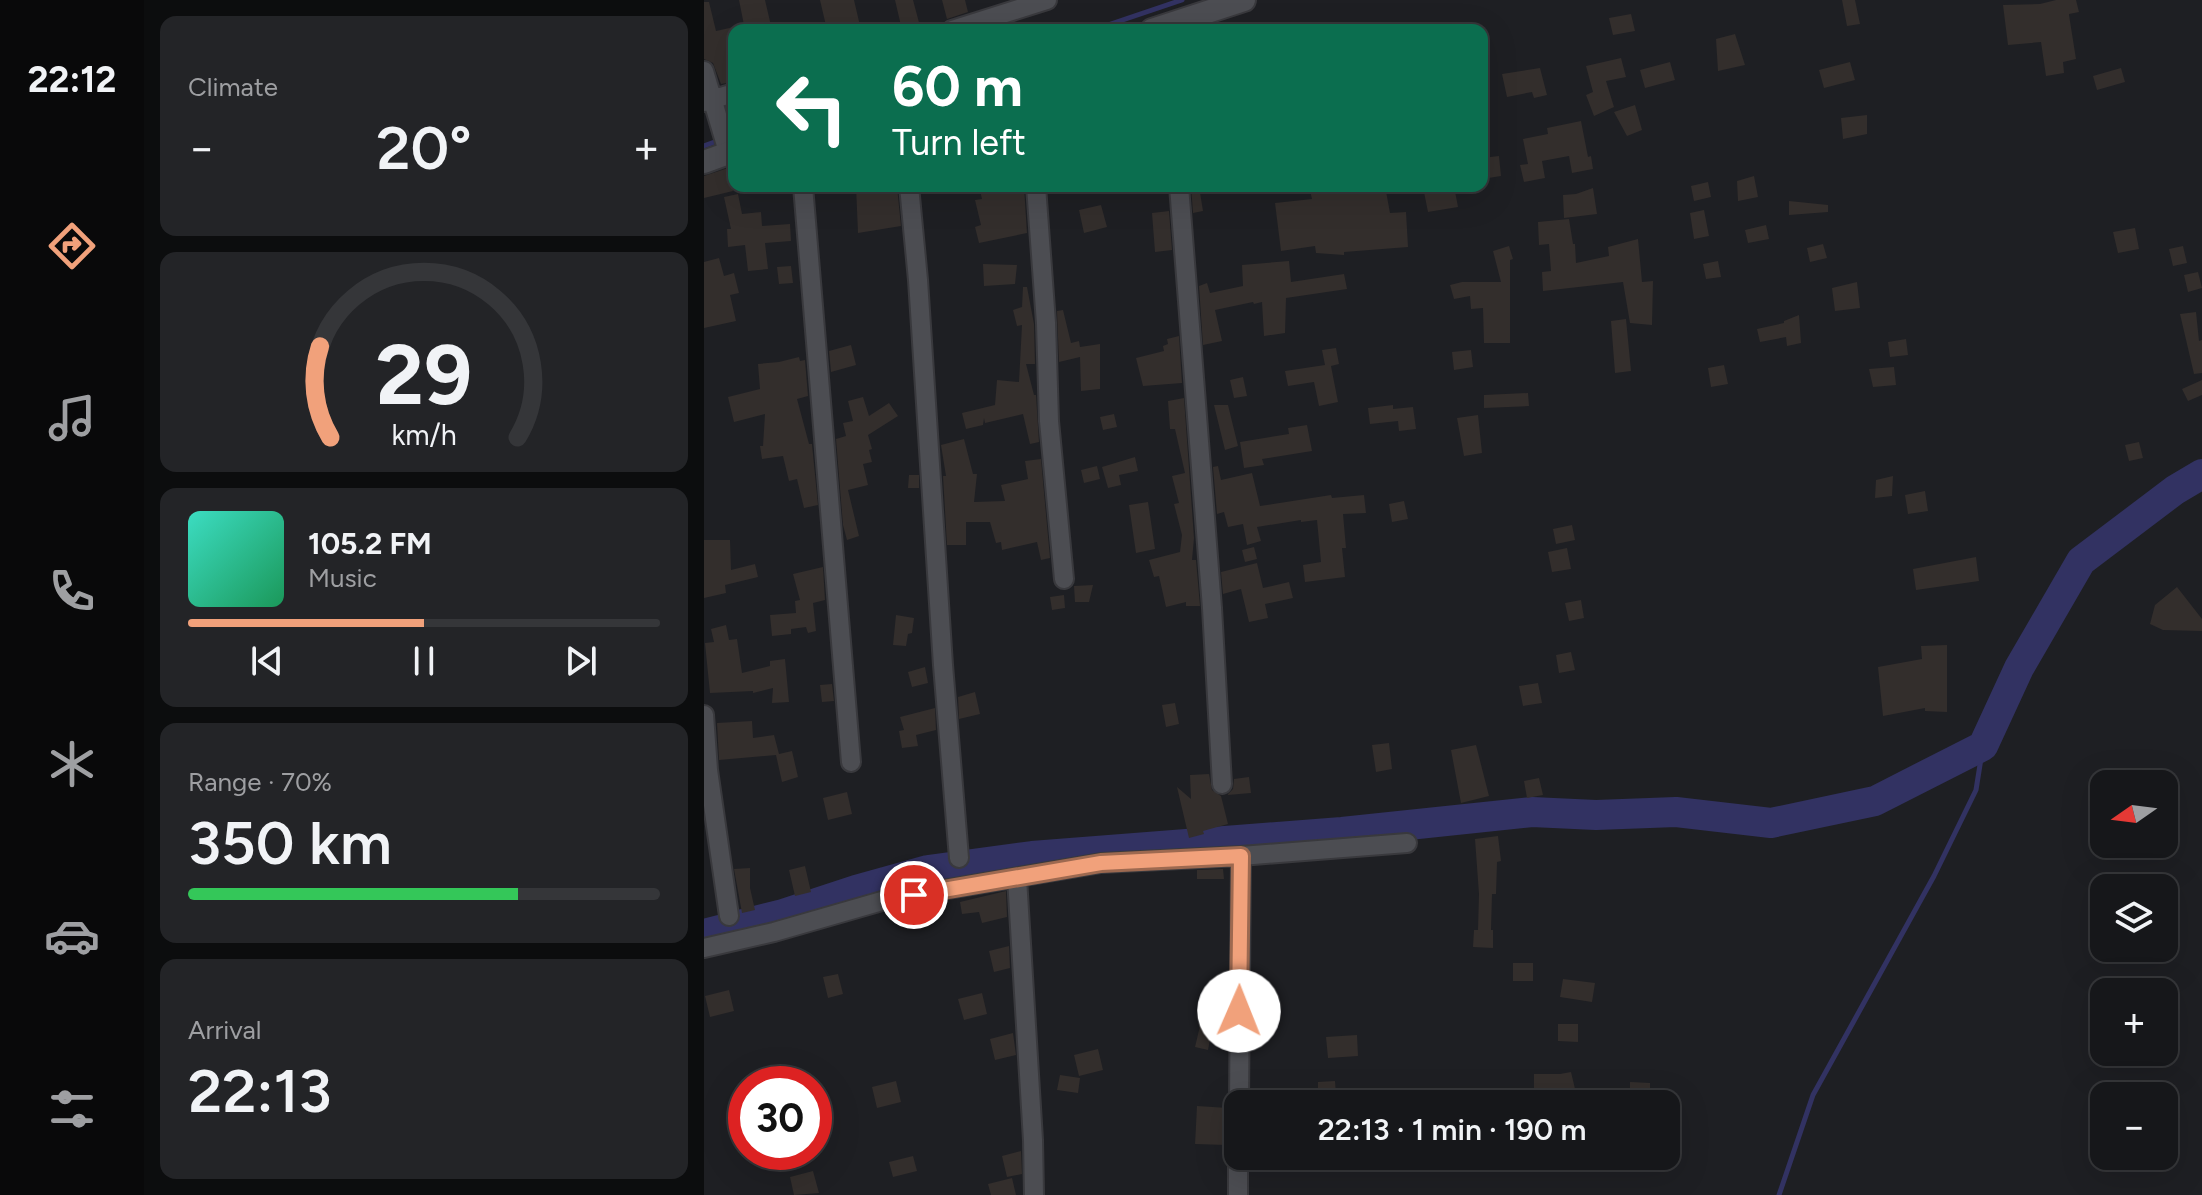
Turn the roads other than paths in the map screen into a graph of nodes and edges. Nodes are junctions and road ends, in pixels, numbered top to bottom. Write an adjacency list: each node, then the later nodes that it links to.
1 (1047, 0): 3 (street)
2 (1234, 1): 4 (street)
3 (971, 24)
4 (1172, 24)
5 (704, 71): 7 (street)
6 (728, 95): 7 (street)
7 (708, 100): 8 (street)
8 (728, 145)
9 (728, 153): 10 (street)
10 (704, 162)
11 (804, 192): 17 (street)
12 (910, 192): 21 (street)
13 (1036, 192): 15 (street)
14 (1179, 192): 18 (street)
15 (1064, 579)
16 (704, 715): 23 (street)
17 (851, 762)
18 (1222, 784)
19 (1407, 843): 20 (street)
20 (1241, 856): 22 (street); 25 (street)
21 (959, 858)
22 (1017, 878): 24 (street); 27 (street)
23 (729, 916)
24 (704, 948)
25 (1239, 1090)
26 (1238, 1170): 28 (street)
27 (1034, 1195)
28 (1238, 1195)

